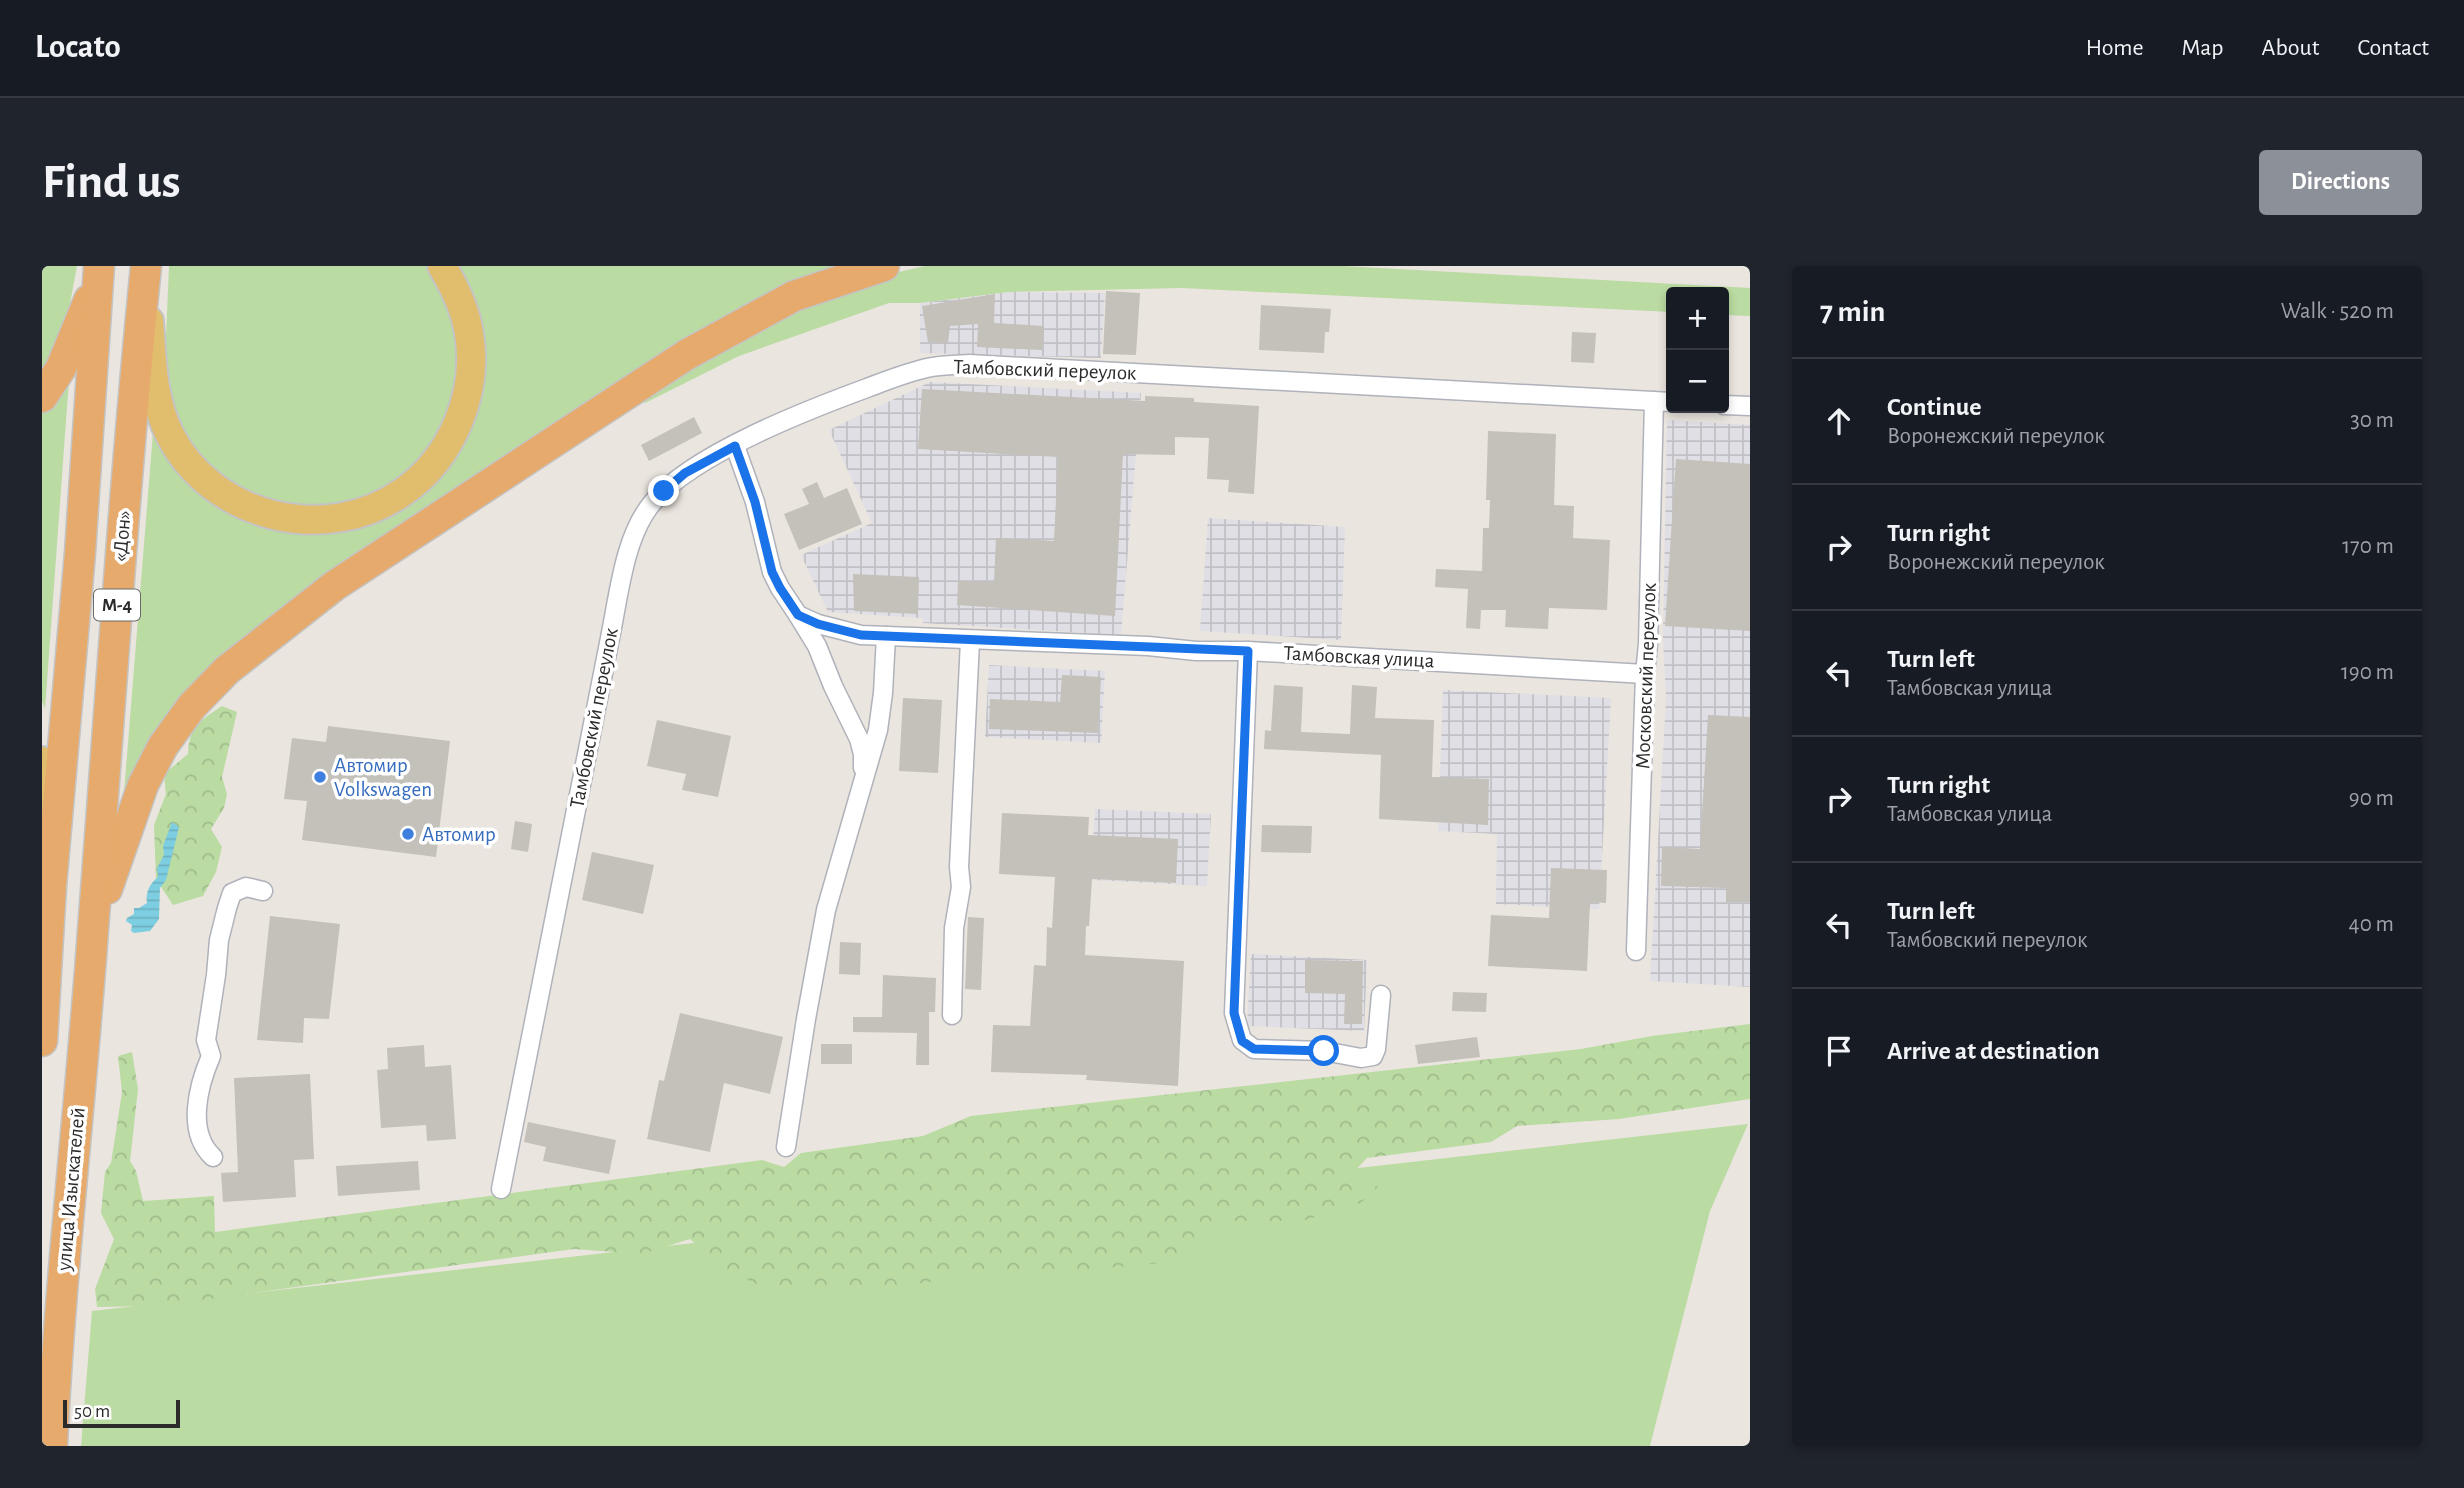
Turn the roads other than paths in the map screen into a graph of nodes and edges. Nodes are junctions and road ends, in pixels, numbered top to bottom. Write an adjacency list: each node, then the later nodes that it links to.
1 (442, 266): 4 (main road)
2 (884, 266): 19 (highway)
3 (98, 272): 5 (highway); 17 (highway, «Дон» / М-4)
4 (145, 272): 19 (highway, «Дон» / М-4)
5 (42, 397)
6 (1663, 401): 9 (street, Тамбовский переулок); 14 (street, Московский переулок)
7 (1729, 405): 8 (street)
8 (1750, 406)
9 (735, 446): 10 (street); 26 (street, Тамбовский переулок)
10 (798, 615): 11 (street, Тамбовская улица); 16 (street)
11 (886, 636): 12 (street, Тамбовская улица); 16 (street)
12 (970, 641): 13 (street, Тамбовская улица); 22 (street)
13 (1248, 651): 14 (street, Тамбовская улица); 21 (street)
14 (1645, 674): 20 (street, Московский переулок)
15 (42, 761): 17 (main road)
16 (863, 777): 24 (street)
17 (51, 886): 23 (highway, М-4)
18 (263, 891): 25 (street)
19 (93, 932): 27 (highway, улица Изыскателей / М-4)
20 (1636, 951)
21 (1381, 995)
22 (952, 1015)
23 (42, 1041)
24 (786, 1147)
25 (213, 1157)
26 (501, 1189)
27 (52, 1446)

